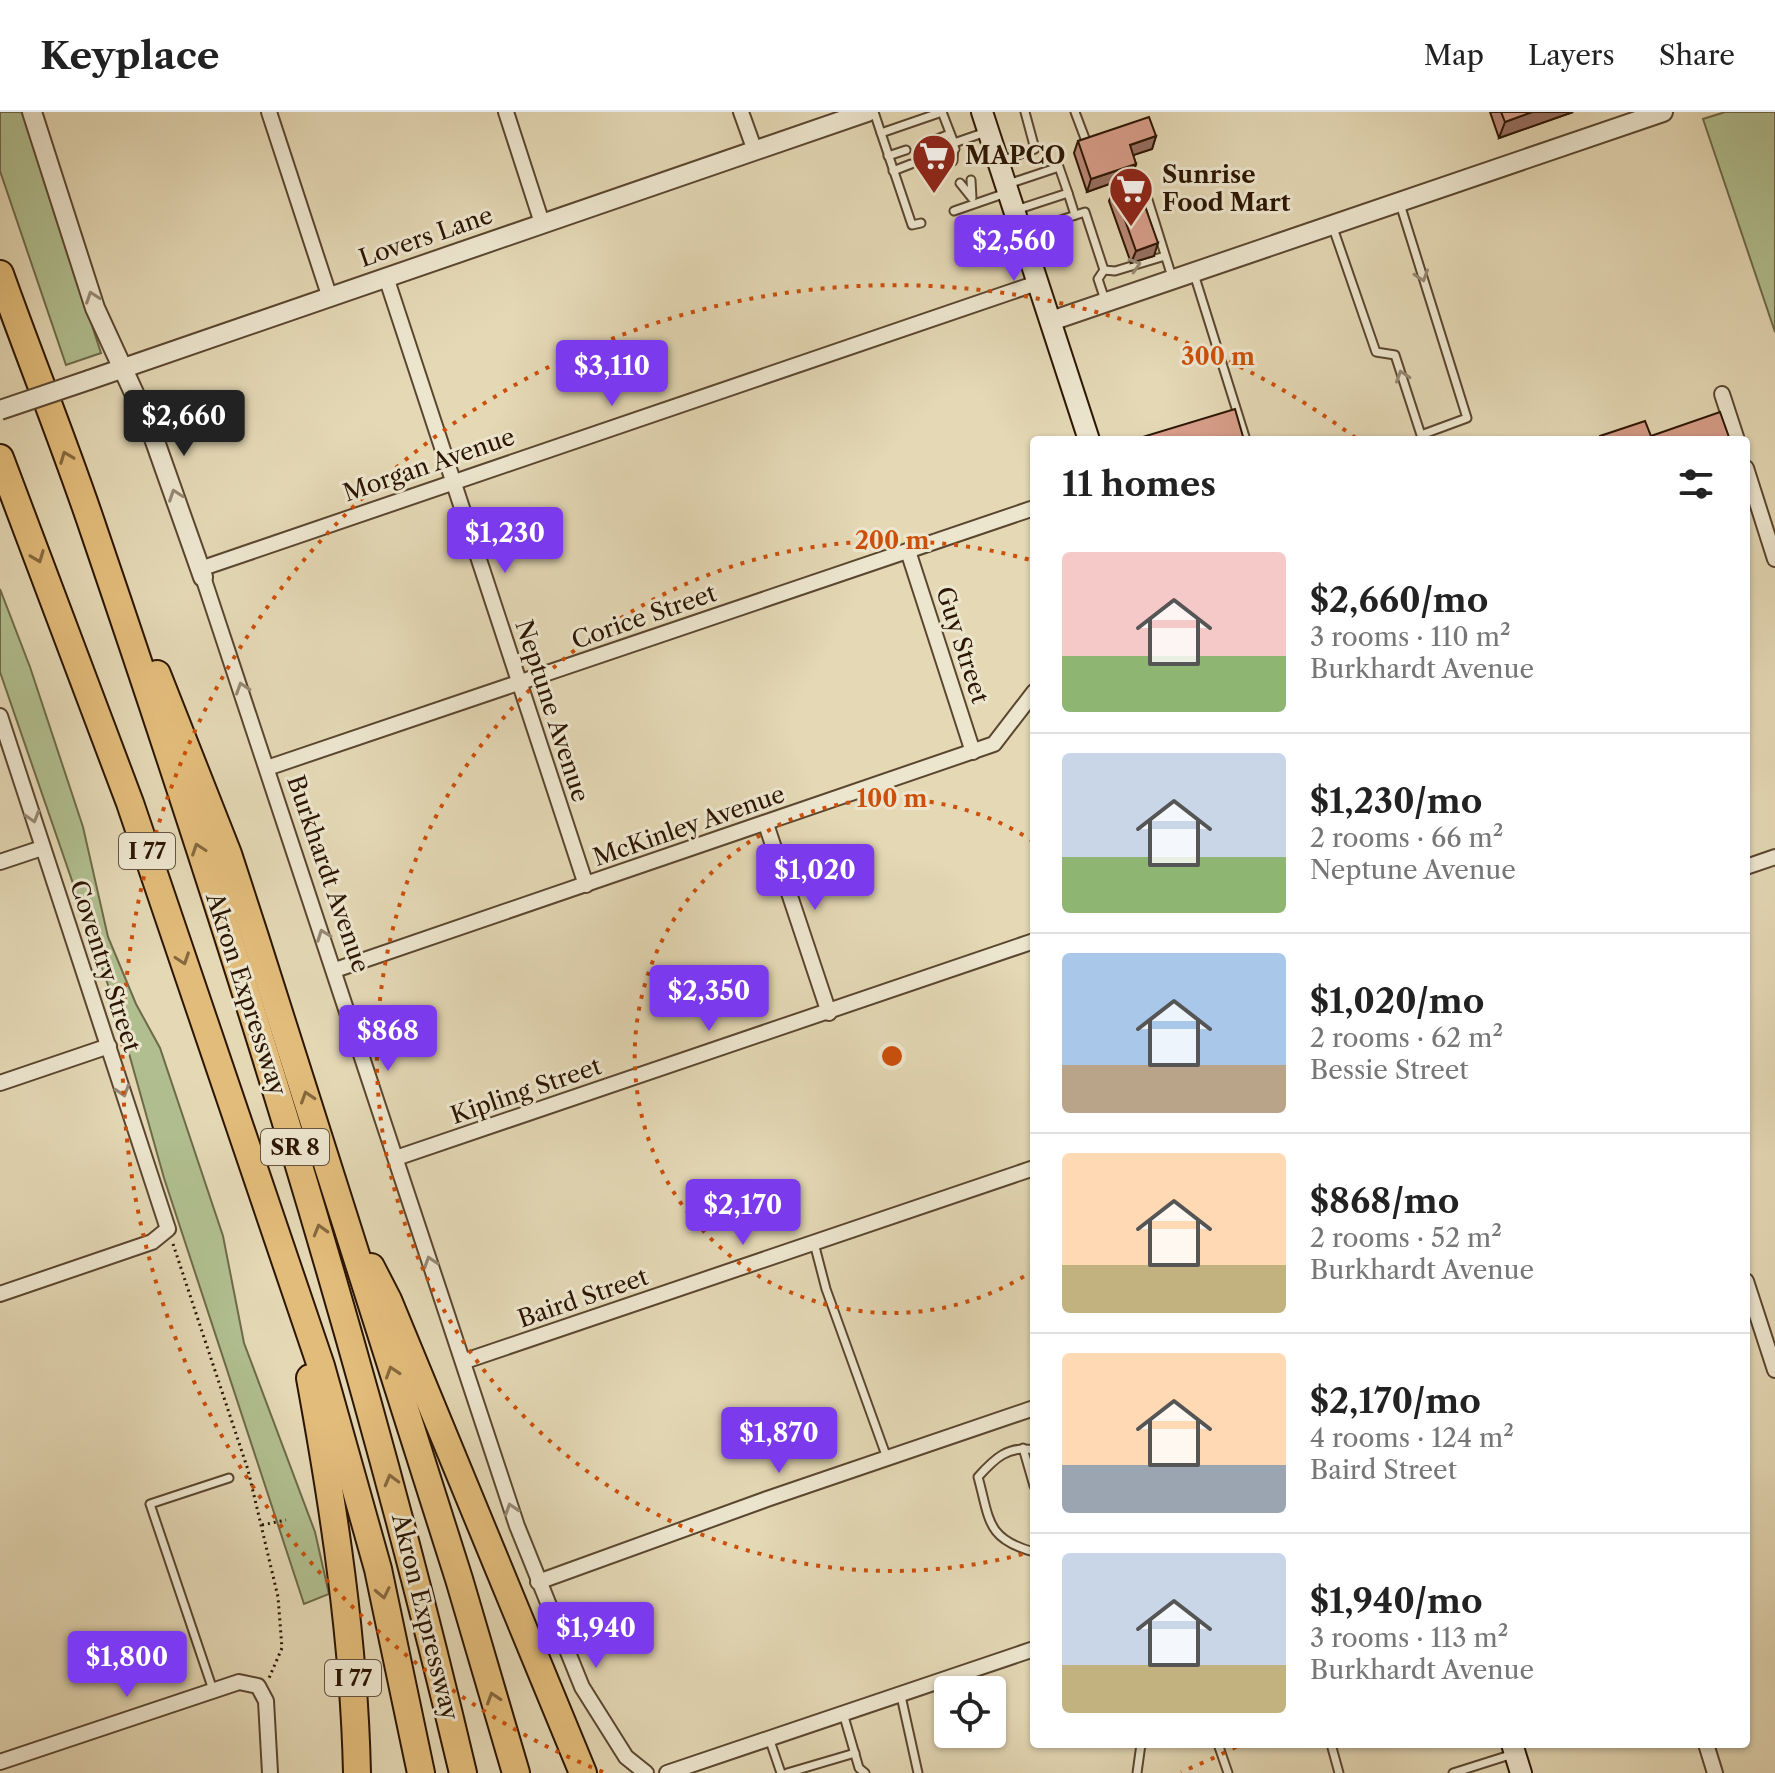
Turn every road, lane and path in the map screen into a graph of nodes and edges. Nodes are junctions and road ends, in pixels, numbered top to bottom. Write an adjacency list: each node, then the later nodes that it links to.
1 (32, 112): 47 (street, Burkhardt Avenue, one-way to 1)
2 (269, 112): 44 (street)
3 (506, 112): 33 (street)
4 (741, 112): 17 (street)
5 (867, 112): 17 (street, Lovers Lane)
6 (874, 112): 12 (lane)
7 (942, 112): 12 (lane); 13 (lane)
8 (1025, 112): 21 (lane)
9 (1075, 112): 15 (lane)
10 (1663, 112): 30 (street)
11 (985, 122): 18 (lane); 21 (main road)
12 (881, 133): 19 (lane)
13 (950, 134): 14 (lane); 18 (lane)
14 (932, 141)
15 (1086, 141)
16 (906, 150): 19 (lane)
17 (755, 151): 33 (street, Lovers Lane)
18 (956, 153): 20 (lane)
19 (888, 156): 23 (lane)
20 (937, 156)
21 (998, 162): 27 (main road)
22 (911, 164): 23 (lane)
23 (893, 171): 34 (lane)
24 (971, 180): 29 (lane)
25 (960, 183): 29 (lane)
26 (1068, 193): 27 (lane); 27 (lane); 32 (lane)
27 (1010, 196): 29 (lane); 36 (main road)
28 (1148, 200): 37 (lane)
29 (973, 201): 31 (lane)
30 (1399, 202): 35 (street); 35 (lane, one-way to 35)
31 (954, 211)
32 (1075, 215): 36 (lane); 38 (lane)
33 (542, 223): 41 (street, Lovers Lane)
34 (921, 223)
35 (1332, 225): 39 (street)
36 (1022, 232): 43 (main road)
37 (1165, 256): 38 (lane, one-way to 37); 42 (lane)
38 (1104, 270): 45 (lane)
39 (1194, 272): 42 (street); 51 (lane)
40 (0, 274): 57 (highway, Akron Expressway, one-way to 40)
41 (386, 277): 44 (street, Lovers Lane); 55 (street, Neptune Avenue)
42 (1172, 279): 45 (street)
43 (1037, 283): 46 (main road); 55 (street, Morgan Avenue)
44 (329, 295): 47 (street, Lovers Lane)
45 (1106, 302): 46 (street)
46 (1051, 321): 50 (main road)
47 (122, 369): 49 (street, Lovers Lane, bridge); 60 (street, Burkhardt Avenue, one-way to 47)
48 (1722, 394): 52 (street)
49 (0, 410)
50 (1088, 436)
51 (1245, 436)
52 (1736, 436)
53 (0, 458): 82 (highway, Akron Expressway / I 77, one-way to 82)
54 (1750, 481): 59 (street)
55 (454, 482): 60 (street, Morgan Avenue); 61 (street, Neptune Avenue)
56 (1030, 509): 58 (street, Corice Street)
57 (94, 530): 79 (highway, one-way to 57); 118 (highway, Akron Expressway / SR 8, one-way to 57)
58 (908, 551): 61 (street, Corice Street); 64 (street, Guy Street)
59 (1775, 559)
60 (201, 573): 65 (street, Burkhardt Avenue, one-way to 60)
61 (520, 682): 65 (street, Corice Street); 71 (street, Neptune Avenue)
62 (1030, 697): 64 (street, McKinley Avenue)
63 (0, 716): 67 (street, Coventry Street, one-way to 67)
64 (973, 752): 66 (street, McKinley Avenue)
65 (267, 768): 73 (street, Burkhardt Avenue, one-way to 65)
66 (766, 824): 71 (street, McKinley Avenue); 74 (street)
67 (42, 848): 69 (street); 75 (street, Coventry Street)
68 (1775, 857): 70 (street)
69 (0, 862)
70 (1750, 866)
71 (586, 885): 73 (street, McKinley Avenue)
72 (1030, 942): 74 (street, Kipling Street)
73 (335, 970): 77 (street, Burkhardt Avenue)
74 (829, 1013): 77 (street, Kipling Street)
75 (109, 1046): 76 (street); 80 (street, Coventry Street, one-way to 80)
76 (0, 1083)
77 (396, 1158): 86 (street, Burkhardt Avenue, one-way to 77)
78 (1030, 1169): 81 (street, Baird Street)
79 (342, 1212): 119 (highway, one-way to 79); 120 (highway)
80 (168, 1229): 84 (street); 95 (path)
81 (814, 1243): 86 (street, Baird Street); 91 (lane)
82 (283, 1249): 98 (highway, I 77); 117 (highway, Akron Expressway, one-way to 117)
83 (1750, 1292): 85 (street)
84 (0, 1294)
85 (1772, 1352): 87 (street)
86 (465, 1361): 97 (street, Burkhardt Avenue, one-way to 86)
87 (1775, 1370)
88 (1030, 1409): 91 (street)
89 (1023, 1448): 90 (lane); 92 (lane); 96 (lane)
90 (1030, 1449)
91 (887, 1458): 97 (street)
92 (1030, 1472)
93 (229, 1478): 101 (lane)
94 (286, 1520): 95 (path)
95 (261, 1525): 100 (path)
96 (1030, 1551)
97 (538, 1582): 121 (street, Burkhardt Avenue)
98 (343, 1583): 115 (highway); 116 (highway, I 77)
99 (1030, 1650): 102 (street)
100 (258, 1686): 101 (street); 114 (street)
101 (213, 1690): 111 (street)
102 (901, 1696): 103 (street); 125 (lane)
103 (843, 1713): 104 (street); 109 (lane)
104 (769, 1738): 112 (street); 123 (lane)
105 (1140, 1748): 126 (lane)
106 (1219, 1748): 127 (lane)
107 (1332, 1748): 128 (lane)
108 (1707, 1748): 130 (street)
109 (855, 1753): 123 (lane); 124 (lane)
110 (1516, 1757): 113 (lane)
111 (0, 1762)
112 (701, 1768): 122 (street)
113 (1474, 1770): 129 (lane)
114 (270, 1773)
115 (346, 1773)
116 (357, 1773)
117 (421, 1773)
118 (463, 1773)
119 (516, 1773)
120 (583, 1773)
121 (646, 1773)
122 (667, 1773)
123 (784, 1773)
124 (865, 1773)
125 (918, 1773)
126 (1137, 1773)
127 (1228, 1773)
128 (1339, 1773)
129 (1453, 1773)
130 (1715, 1773)

